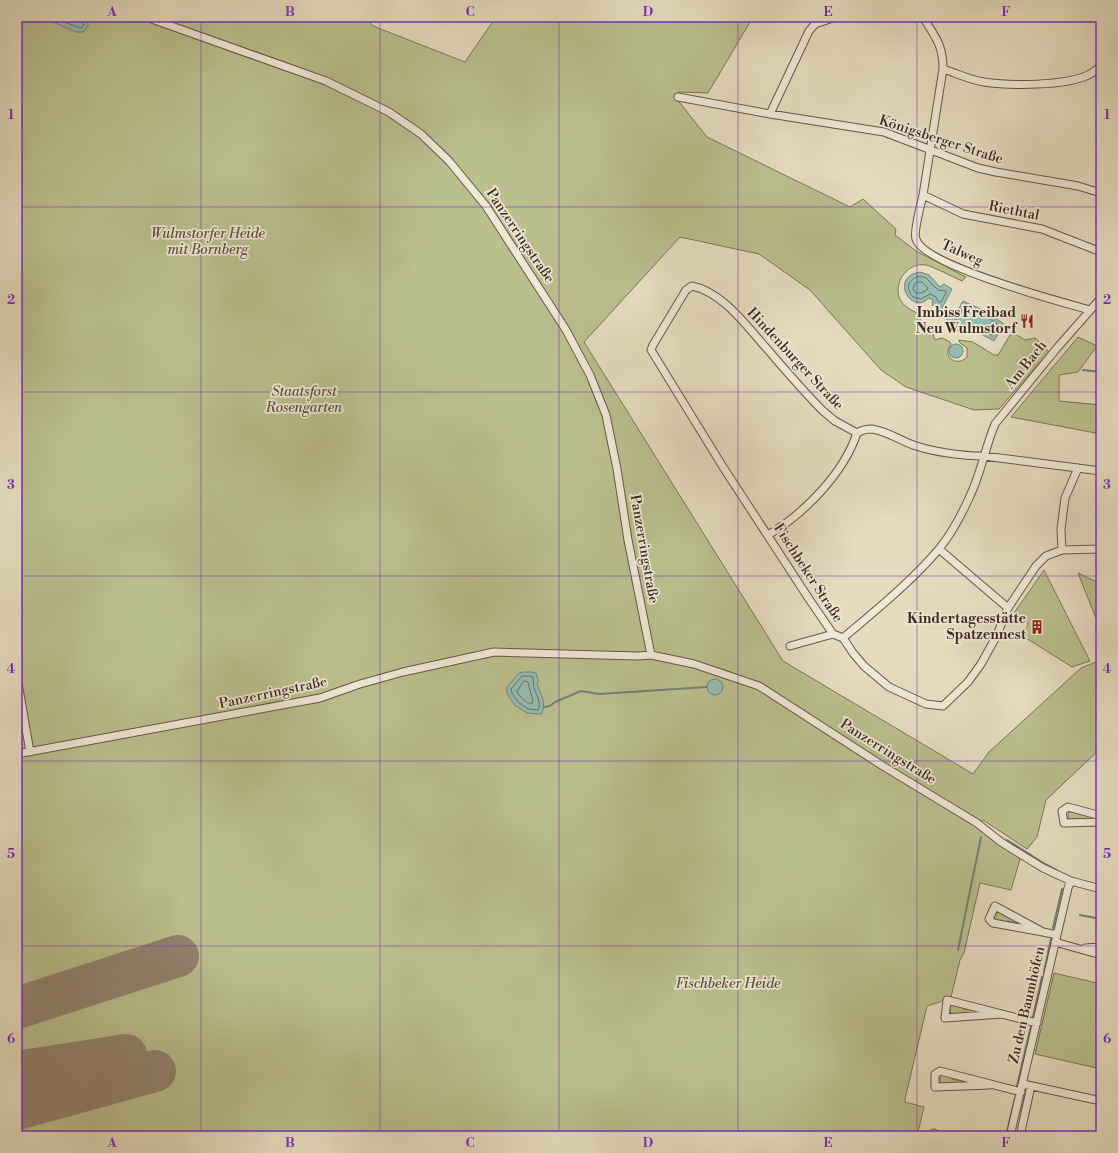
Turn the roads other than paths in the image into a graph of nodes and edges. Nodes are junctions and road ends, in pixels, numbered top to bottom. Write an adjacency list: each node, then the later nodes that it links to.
1 (146, 17): 27 (street, Panzerringstraße)
2 (836, 17): 7 (street)
3 (923, 17): 5 (street, Talweg)
4 (1101, 66): 5 (street)
5 (943, 69): 8 (street, Talweg)
6 (678, 97): 7 (street, Königsberger Straße)
7 (770, 114): 8 (street, Königsberger Straße)
8 (929, 149): 9 (street, Königsberger Straße); 10 (street, Talweg)
9 (1101, 193)
10 (923, 195): 11 (street, Riethtal); 13 (street, Talweg)
11 (1101, 252)
12 (1101, 298): 13 (street, Am Bach)
13 (1090, 310): 16 (street, Am Bach)
14 (651, 350): 15 (street, Hindenburger Straße); 19 (street, Fischbeker Straße)
15 (858, 433): 16 (street); 19 (street)
16 (984, 456): 17 (street); 20 (street, Am Bach)
17 (1078, 468): 18 (street); 21 (street)
18 (1101, 471)
19 (768, 535): 24 (street, Fischbeker Straße)
20 (939, 549): 23 (street); 25 (street, Am Bach)
21 (1062, 550): 22 (street); 23 (street)
22 (1101, 550)
23 (1008, 608): 25 (street, Fischbeker Straße)
24 (833, 634): 25 (street, Fischbeker Straße); 26 (street)
25 (843, 638)
26 (790, 646)
27 (651, 655): 29 (street, Panzerringstraße); 33 (street, Panzerringstraße)
28 (17, 677): 29 (street)
29 (30, 752): 30 (street, Panzerringstraße)
30 (17, 754)
31 (1101, 816): 32 (street)
32 (1101, 822)
33 (1071, 881): 34 (street, Panzerringstraße); 36 (street, Zu den Baumhöfen)
34 (1101, 889)
35 (1043, 932): 35 (street); 36 (street)
36 (1056, 939): 38 (street); 41 (street, Zu den Baumhöfen)
37 (1101, 947): 38 (street)
38 (1078, 948): 39 (street)
39 (1101, 955)
40 (1002, 1014): 40 (street); 41 (street)
41 (1037, 1023): 42 (street, Zu den Baumhöfen)
42 (1023, 1084): 44 (street); 45 (street, Zu den Baumhöfen)
43 (990, 1085): 43 (street); 45 (street)
44 (1031, 1086): 46 (street); 50 (street)
45 (1021, 1092): 49 (street, Zu den Baumhöfen)
46 (1101, 1101)
47 (932, 1136): 48 (street)
48 (939, 1136)
49 (1010, 1136)
50 (1020, 1136)

